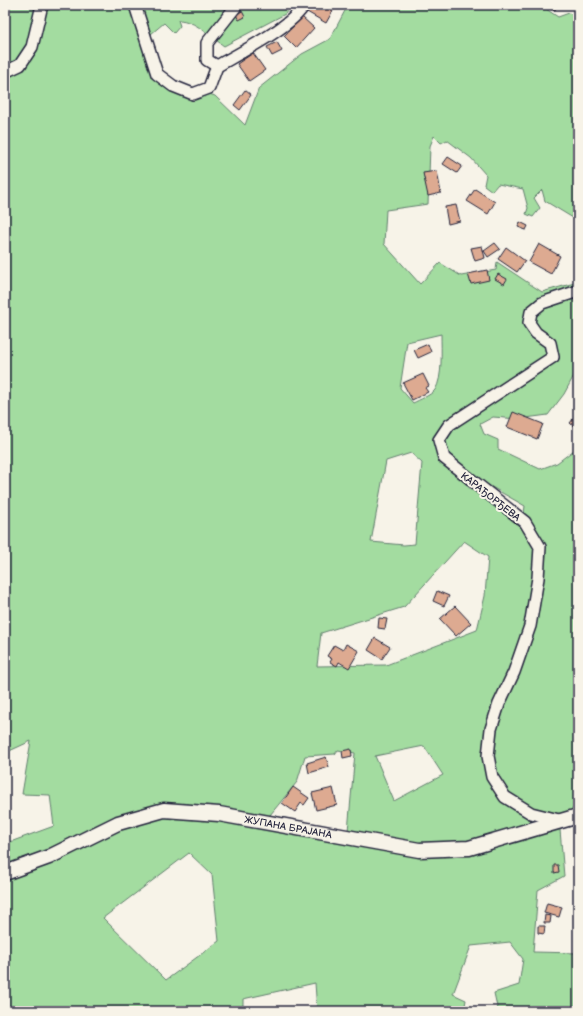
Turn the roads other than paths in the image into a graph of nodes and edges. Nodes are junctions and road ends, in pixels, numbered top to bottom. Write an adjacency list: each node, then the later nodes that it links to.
1 (42, 5): 6 (street)
2 (136, 5): 5 (street)
3 (238, 5): 5 (street)
4 (304, 5): 5 (street)
5 (218, 66)
6 (5, 72)
7 (578, 291): 8 (street, КАРАЂОРЂЕВА)
8 (572, 819): 9 (street, ЖУПАНА БРАЈАНА)
9 (5, 873)

